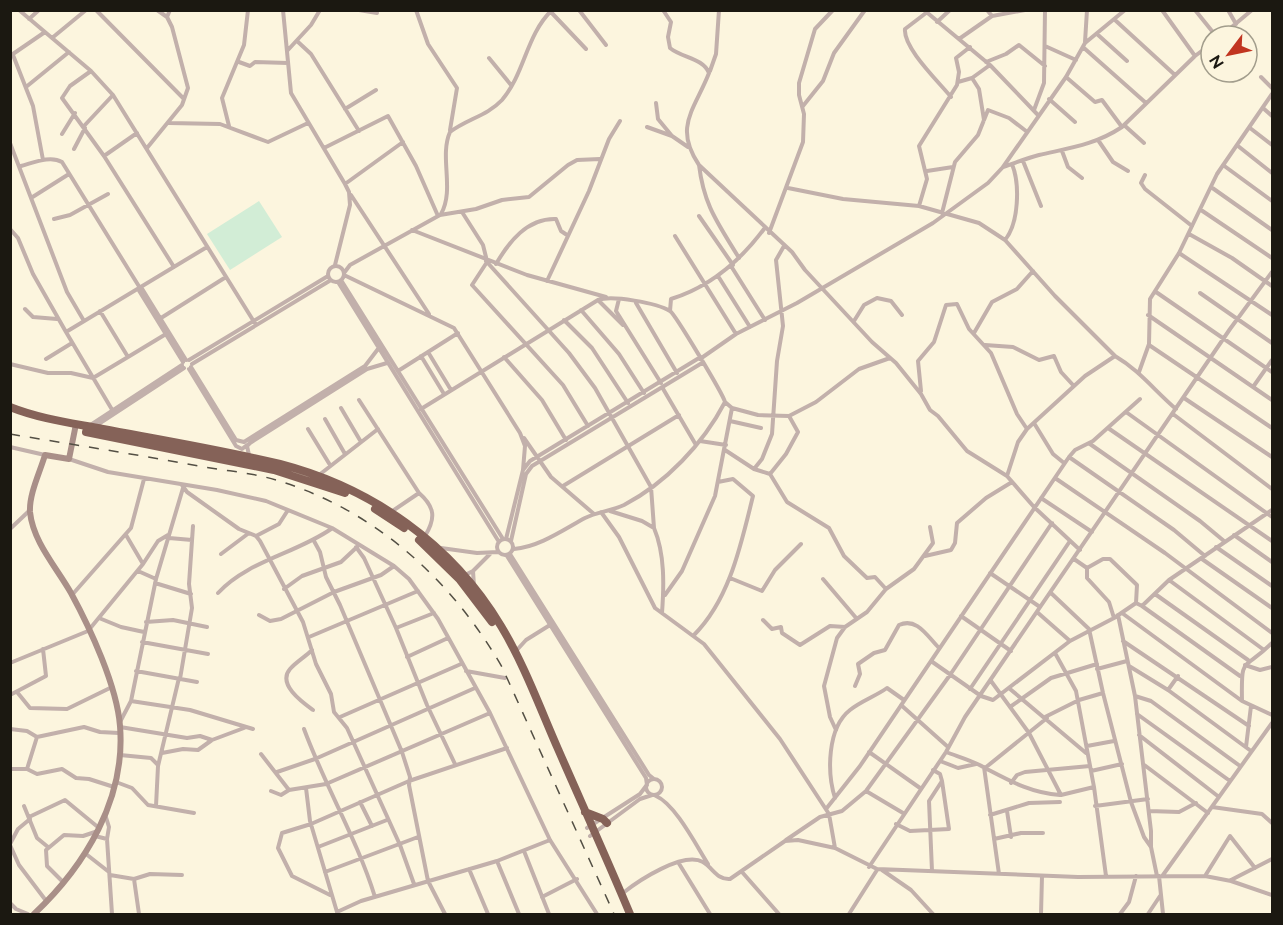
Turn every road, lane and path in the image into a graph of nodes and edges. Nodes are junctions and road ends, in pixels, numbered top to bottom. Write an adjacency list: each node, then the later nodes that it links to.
1 (19, 10): 32 (street)
2 (39, 10): 32 (street)
3 (86, 10): 39 (street)
4 (96, 10): 73 (street)
5 (157, 10): 31 (street)
6 (170, 10): 31 (street)
7 (248, 10): 54 (street)
8 (283, 10): 47 (street)
9 (320, 10): 41 (street)
10 (359, 10): 29 (street)
11 (416, 10): 95 (street)
12 (579, 10): 42 (street)
13 (719, 10): 60 (street)
14 (832, 10): 77 (street)
15 (865, 10): 77 (street)
16 (950, 10): 34 (street)
17 (987, 10): 30 (street)
18 (1025, 10): 30 (street)
19 (1045, 10): 43 (street)
20 (1086, 10): 44 (street)
21 (1125, 10): 33 (street)
22 (1161, 10): 51 (street)
23 (1195, 10): 35 (street)
24 (1228, 10): 36 (street)
25 (1252, 10): 36 (street)
26 (551, 11): 46 (street); 66 (street)
27 (665, 12): 60 (street)
28 (925, 12): 34 (street); 72 (street)
29 (377, 13)
30 (992, 16): 40 (street)
31 (167, 17): 73 (street)
32 (29, 19): 37 (street)
33 (1114, 20): 38 (street); 61 (street)
34 (937, 22): 40 (street)
35 (1206, 24)
36 (1236, 24)
37 (45, 32): 39 (street); 50 (street)
38 (1097, 34): 44 (street); 55 (street)
39 (52, 38): 48 (street)
40 (959, 39): 45 (street)
41 (297, 41): 47 (street); 79 (street)
42 (606, 45)
43 (1045, 46): 53 (street); 58 (street)
44 (1084, 46): 53 (street); 76 (street)
45 (970, 47): 57 (street); 65 (street)
46 (586, 49)
47 (287, 51): 56 (street)
48 (69, 52): 59 (street); 68 (street)
49 (1199, 53): 51 (street)
50 (12, 55): 68 (street)
51 (1195, 56): 61 (street)
52 (489, 58): 66 (street)
53 (1076, 60): 62 (street)
54 (238, 62): 56 (street); 88 (street)
55 (1127, 62)
56 (288, 63): 87 (street)
57 (988, 63): 58 (street); 64 (street); 80 (street)
58 (1046, 67): 80 (street)
59 (91, 71): 71 (street); 81 (street)
60 (710, 73): 105 (street)
61 (1175, 75): 76 (street)
62 (1066, 77): 74 (street); 89 (street)
63 (1261, 77): 67 (street)
64 (972, 78): 65 (street); 84 (street)
65 (958, 82): 72 (street)
66 (511, 85): 95 (street)
67 (1271, 85)
68 (26, 87): 112 (street)
69 (376, 90): 79 (street)
70 (1272, 94): 78 (street)
71 (113, 95): 90 (street); 96 (street)
72 (951, 97): 120 (street)
73 (184, 99): 86 (street)
74 (1049, 99): 80 (street); 85 (street)
75 (656, 103): 98 (street)
76 (1146, 103): 89 (street)
77 (802, 106): 128 (street)
78 (1263, 108): 82 (street); 92 (street)
79 (345, 109): 93 (street)
80 (1036, 112): 94 (street)
81 (75, 113): 90 (street); 97 (street)
82 (1272, 116)
83 (620, 121): 111 (street)
84 (984, 121): 94 (street); 119 (street)
85 (1075, 122)
86 (170, 123): 88 (street); 106 (street)
87 (308, 123): 88 (street); 107 (street)
88 (229, 126)
89 (1123, 126): 99 (street); 102 (street)
90 (84, 127): 108 (street); 110 (street)
91 (647, 127): 98 (street)
92 (1250, 128): 103 (street); 104 (street)
93 (359, 131): 100 (street); 107 (street)
94 (1026, 131): 118 (street)
95 (450, 132): 139 (street)
96 (137, 133): 106 (street); 110 (street)
97 (62, 134)
98 (672, 136): 105 (street)
99 (1098, 140): 109 (street); 121 (street)
100 (403, 142): 126 (street); 139 (street)
101 (10, 143): 117 (street)
102 (1144, 143)
103 (1272, 145)
104 (1238, 146): 116 (street); 122 (street)
105 (688, 147): 115 (street)
106 (147, 148): 154 (street)
107 (324, 148): 126 (street)
108 (74, 149)
109 (1062, 151): 113 (street); 125 (street)
110 (104, 156): 163 (street)
111 (600, 159): 137 (street); 149 (street)
112 (43, 160): 117 (street); 123 (street)
113 (1023, 160): 114 (street); 135 (street)
114 (1012, 164): 118 (street); 151 (street)
115 (699, 165): 144 (street); 156 (street)
116 (1223, 165): 127 (street); 132 (street)
117 (21, 166): 131 (street)
118 (1003, 167): 138 (street)
119 (953, 168): 120 (street); 138 (street)
120 (927, 171): 134 (street)
121 (1128, 171)
122 (1272, 173)
123 (69, 174): 131 (street); 133 (street)
124 (1145, 175): 142 (street)
125 (1082, 178)
126 (345, 184): 129 (street)
127 (1211, 187): 136 (street); 146 (street)
128 (788, 188): 134 (street); 147 (street)
129 (349, 192): 152 (street); 162 (street)
130 (108, 194): 133 (street)
131 (31, 198): 197 (street)
132 (1272, 201)
133 (90, 206): 141 (street); 174 (street)
134 (920, 206): 138 (street)
135 (1041, 206)
136 (1201, 210): 142 (street); 157 (street)
137 (462, 212): 139 (street); 158 (street)
138 (944, 213): 151 (street); 175 (street)
139 (439, 215): 145 (street)
140 (699, 216): 161 (street)
141 (54, 219)
142 (1192, 226): 148 (street)
143 (10, 229): 193 (street)
144 (764, 229): 147 (street); 156 (street)
145 (411, 230): 152 (street); 158 (street)
146 (1272, 230)
147 (769, 233): 153 (street)
148 (1189, 234): 155 (street); 171 (street)
149 (567, 235): 159 (street); 170 (street)
150 (675, 236): 172 (street)
151 (1005, 240): 164 (street)
152 (383, 245): 160 (street); 188 (street)
153 (784, 246): 175 (street); 187 (street)
154 (207, 247): 163 (street); 167 (street)
155 (1179, 253): 176 (street); 181 (street)
156 (740, 258): 161 (street)
157 (1272, 258)
158 (487, 262): 159 (street); 202 (street); 211 (street)
159 (496, 264): 170 (street)
160 (350, 265): 162 (street); 168 (street)
161 (732, 265): 166 (street); 195 (street)
162 (337, 266): 168 (street); 169 (street)
163 (174, 267): 174 (street)
164 (1033, 271): 205 (street); 217 (street)
165 (1272, 272): 171 (street)
166 (718, 276): 172 (street); 201 (street)
167 (226, 277): 192 (street); 199 (street)
168 (342, 277): 169 (street); 188 (street); 214 (street); 230 (street)
169 (329, 278): 199 (street)
170 (547, 281): 178 (street)
171 (1265, 281): 173 (street); 181 (street)
172 (706, 284): 186 (street); 207 (street)
173 (1272, 286)
174 (140, 288): 185 (street); 192 (street); 206 (street)
175 (822, 288): 187 (street); 198 (street)
176 (1156, 292): 190 (street); 208 (street)
177 (1200, 294): 196 (street)
178 (608, 297): 179 (street); 180 (street)
179 (619, 299): 182 (street); 200 (street)
180 (598, 300): 184 (street); 200 (street)
181 (1251, 301): 191 (street); 196 (street)
182 (636, 303): 186 (street); 234 (street)
183 (25, 309): 193 (street)
184 (581, 310): 194 (street); 244 (street)
185 (100, 311): 197 (street); 218 (street)
186 (670, 311): 223 (street)
187 (781, 311): 195 (street); 266 (street)
188 (430, 315): 204 (street)
189 (902, 315): 198 (street)
190 (1148, 315): 213 (street); 222 (street)
191 (1272, 315)
192 (161, 318): 227 (street)
193 (57, 320): 203 (street)
194 (564, 320): 202 (street); 253 (street)
195 (765, 320): 201 (street)
196 (1238, 320): 208 (street); 210 (street)
197 (84, 321): 203 (street)
198 (854, 321): 220 (street)
199 (255, 322): 227 (street)
200 (624, 326): 239 (street)
201 (750, 327): 207 (street)
202 (547, 331): 211 (street); 264 (street)
203 (66, 332): 209 (street)
204 (458, 333): 215 (street); 231 (street)
205 (974, 333): 212 (street); 246 (street)
206 (166, 334): 218 (street); 227 (street)
207 (736, 334): 223 (street)
208 (1225, 339): 222 (street); 228 (street)
209 (72, 343): 221 (street); 235 (street)
210 (1272, 343)
211 (526, 344): 219 (street); 272 (street)
212 (984, 344): 240 (street); 280 (street)
213 (1149, 345): 232 (street); 236 (street)
214 (378, 349): 225 (street); 238 (street)
215 (428, 352): 216 (street); 242 (street)
216 (421, 356): 230 (street); 245 (street)
217 (1115, 356): 232 (street); 240 (street)
218 (128, 357): 235 (street)
219 (504, 357): 231 (street); 285 (street)
220 (890, 357): 246 (street); 267 (street)
221 (46, 359)
222 (1211, 359): 236 (street); 241 (street)
223 (701, 360): 229 (street); 252 (street)
224 (1272, 360): 228 (street)
225 (387, 363): 238 (street); 349 (street)
226 (10, 364): 235 (street)
227 (187, 364): 259 (street); 288 (street)
228 (1268, 368): 233 (street); 241 (street)
229 (685, 370): 234 (street); 237 (street)
230 (398, 371): 257 (street)
231 (482, 371): 242 (street); 281 (street)
232 (1139, 372): 258 (street)
233 (1272, 372)
234 (677, 373): 237 (street)
235 (93, 378): 259 (street)
236 (1198, 378): 247 (street); 277 (street)
237 (669, 380): 239 (street)
238 (346, 381): 288 (street)
239 (662, 385): 243 (street); 265 (street)
240 (1073, 386): 270 (street)
241 (1252, 387): 251 (street)
242 (451, 390): 245 (street)
243 (653, 390): 244 (street); 248 (street)
244 (644, 393): 248 (street)
245 (444, 394): 257 (street)
246 (921, 394): 311 (street)
247 (1184, 398): 258 (street); 299 (street)
248 (638, 399): 253 (street); 260 (street)
249 (1140, 399): 261 (street)
250 (359, 400): 279 (street)
251 (1272, 400)
252 (725, 402): 256 (street); 286 (street)
253 (628, 403): 260 (street)
254 (10, 407): 273 (highway)
255 (341, 408): 287 (street)
256 (732, 408): 266 (street); 269 (street)
257 (422, 409): 349 (street)
258 (1176, 409): 263 (street)
259 (113, 411): 274 (street)
260 (617, 412): 264 (street)
261 (1126, 412): 276 (street); 283 (street)
262 (10, 413): 273 (highway)
263 (1173, 414): 283 (street); 319 (street)
264 (611, 415): 271 (street); 293 (street)
265 (679, 415): 290 (street); 293 (street)
266 (771, 416): 267 (street); 306 (street)
267 (789, 416): 308 (street)
268 (325, 418): 295 (street)
269 (730, 421): 275 (street); 294 (street)
270 (1034, 423): 280 (street); 304 (street)
271 (595, 424): 272 (street); 282 (street)
272 (588, 426): 282 (street)
273 (76, 427): 274 (highway); 301 (street); 584 (highway)
274 (92, 427): 297 (highway)
275 (761, 428)
276 (1108, 428): 289 (street); 298 (street)
277 (1272, 428)
278 (308, 429): 305 (street)
279 (378, 429): 287 (street); 320 (street)
280 (1027, 429): 311 (street)
281 (520, 433): 303 (street); 307 (street)
282 (581, 433): 284 (street)
283 (1159, 435): 298 (street); 332 (street)
284 (573, 438): 285 (street); 292 (street)
285 (566, 440): 292 (street)
286 (700, 441): 290 (street); 294 (street)
287 (361, 442): 295 (street)
288 (241, 443): 297 (street); 302 (street)
289 (1090, 444): 300 (street); 309 (street)
290 (696, 445): 318 (street)
291 (10, 447): 296 (street)
292 (559, 447): 303 (street)
293 (629, 447): 317 (street); 318 (street)
294 (725, 447): 306 (street); 314 (street)
295 (345, 454): 305 (street)
296 (45, 455): 301 (street); 324 (street)
297 (231, 455): 302 (highway)
298 (1146, 455): 309 (street); 335 (street)
299 (1272, 456)
300 (1069, 457): 304 (street); 321 (street)
301 (69, 459): 313 (street)
302 (249, 459): 310 (highway)
303 (537, 459): 307 (street); 317 (street); 349 (street)
304 (1064, 463): 312 (street)
305 (330, 465): 310 (street)
306 (754, 468): 308 (street)
307 (523, 470): 349 (street)
308 (770, 474): 387 (street)
309 (1132, 474): 321 (street); 353 (street)
310 (318, 475): 328 (highway)
311 (1007, 476): 315 (street)
312 (1055, 478): 322 (street); 330 (street)
313 (144, 479): 316 (street); 343 (street)
314 (718, 482): 378 (street); 395 (street)
315 (1012, 482): 323 (street); 364 (street)
316 (182, 486): 325 (street); 342 (street); 345 (street)
317 (563, 486): 331 (street)
318 (651, 487): 327 (street); 339 (street)
319 (1272, 489)
320 (419, 493): 328 (street); 347 (street)
321 (1120, 494): 330 (street); 365 (street)
322 (1041, 498): 323 (street); 341 (street)
323 (1034, 507): 334 (street); 376 (street)
324 (30, 510): 340 (street); 394 (street)
325 (288, 510): 338 (street); 346 (street)
326 (1272, 510): 332 (street)
327 (609, 511): 329 (street); 339 (street)
328 (391, 512): 347 (highway)
329 (601, 512): 331 (street); 405 (street)
330 (1105, 513): 341 (street); 373 (street)
331 (594, 514): 357 (street)
332 (1267, 514): 333 (street); 335 (street)
333 (1272, 518)
334 (1052, 523): 351 (street); 384 (street)
335 (1248, 525): 344 (street); 352 (street)
336 (193, 526): 348 (street)
337 (930, 527): 364 (street)
338 (332, 528): 350 (street); 355 (street)
339 (654, 528): 395 (street)
340 (10, 529)
341 (1092, 532): 358 (street)
342 (249, 533): 346 (street); 360 (street)
343 (126, 535): 369 (street); 394 (street)
344 (1233, 535): 353 (street); 368 (street)
345 (169, 536): 348 (street); 369 (street); 382 (street)
346 (256, 536): 367 (street)
347 (424, 537): 361 (highway)
348 (192, 540): 392 (street)
349 (505, 540): 357 (street); 359 (street)
350 (314, 541): 367 (street); 371 (street)
351 (1071, 541): 358 (street); 396 (street)
352 (1272, 541)
353 (1224, 542): 356 (street)
354 (801, 544): 378 (street)
355 (358, 546): 370 (street); 371 (street); 379 (street)
356 (1216, 547): 365 (street); 383 (street)
357 (514, 549): 363 (street)
358 (1080, 550): 366 (street)
359 (498, 552): 362 (street); 363 (street)
360 (220, 554)
361 (451, 554): 362 (street); 377 (highway)
362 (490, 554): 375 (street)
363 (509, 555): 415 (street); 536 (street)
364 (924, 556): 387 (street)
365 (1203, 557): 373 (street); 401 (street)
366 (1074, 559): 372 (street); 391 (street)
367 (271, 560): 386 (street); 390 (street)
368 (1272, 562)
369 (143, 564): 374 (street)
370 (394, 566): 379 (street); 388 (street)
371 (323, 567): 386 (street); 389 (street)
372 (1087, 568): 397 (street); 407 (street)
373 (1185, 569): 381 (street); 423 (street)
374 (138, 571): 382 (street); 409 (street)
375 (473, 571): 377 (street); 385 (street)
376 (990, 573): 384 (street); 408 (street)
377 (464, 575): 385 (highway)
378 (730, 578): 424 (street)
379 (373, 579): 389 (street); 398 (street)
380 (823, 579): 411 (street)
381 (1169, 580): 393 (street); 435 (street)
382 (156, 581): 392 (street); 413 (street)
383 (1272, 585)
384 (1010, 586): 396 (street); 420 (street)
385 (474, 587): 438 (highway)
386 (284, 589): 402 (street)
387 (886, 589): 411 (street)
388 (418, 591): 398 (street); 404 (street)
389 (334, 592): 402 (street); 410 (street)
390 (218, 593)
391 (1051, 593): 400 (street); 419 (street)
392 (191, 594): 414 (street)
393 (1155, 594): 399 (street); 442 (street)
394 (72, 595): 421 (street)
395 (665, 596): 405 (street)
396 (1030, 599): 400 (street); 431 (street)
397 (1136, 603): 399 (street); 407 (street)
398 (384, 604): 410 (street); 418 (street)
399 (1142, 606): 455 (street)
400 (1040, 607): 403 (street)
401 (1272, 608)
402 (297, 611): 406 (street); 425 (street)
403 (1037, 612): 427 (street); 437 (street)
404 (434, 613): 418 (street); 426 (street)
405 (662, 613): 424 (street)
406 (258, 615)
407 (1118, 615): 419 (street); 428 (street); 478 (street)
408 (961, 616): 420 (street); 432 (street)
409 (99, 617): 421 (street); 422 (street)
410 (346, 620): 425 (street); 473 (street)
411 (857, 620): 417 (street)
412 (763, 621): 417 (street)
413 (146, 622): 414 (street); 422 (street)
414 (190, 622): 416 (street); 436 (street)
415 (550, 625): 438 (street); 543 (street)
416 (207, 627)
417 (845, 627): 499 (street)
418 (396, 628): 441 (street)
419 (1089, 629): 427 (street); 448 (street)
420 (981, 630): 431 (street); 453 (street)
421 (88, 631): 433 (street); 462 (street)
422 (144, 632): 429 (street)
423 (1272, 633)
424 (694, 635): 566 (street)
425 (309, 637): 434 (street)
426 (448, 638): 441 (street); 445 (street)
427 (1070, 641): 439 (street)
428 (1123, 641): 446 (street); 454 (street)
429 (142, 642): 436 (street); 450 (street)
430 (1272, 642): 435 (street)
431 (1000, 643): 437 (street); 464 (street)
432 (939, 648): 443 (street); 461 (street)
433 (43, 649): 444 (street); 467 (street)
434 (313, 649): 484 (street); 488 (street)
435 (1264, 650): 442 (street)
436 (185, 651): 440 (street); 457 (street)
437 (1011, 651): 458 (street)
438 (515, 652): 570 (highway)
439 (1055, 652): 452 (street); 465 (street)
440 (208, 654)
441 (407, 657): 460 (street)
442 (1248, 660): 447 (street)
443 (931, 661): 453 (street); 474 (street)
444 (10, 663)
445 (461, 664): 451 (street); 460 (street)
446 (1128, 664): 448 (street); 466 (street); 472 (street)
447 (1245, 665): 449 (street); 455 (street)
448 (1097, 666): 452 (street); 468 (street)
449 (1272, 667)
450 (136, 670): 457 (street); 477 (street)
451 (465, 671): 456 (street); 463 (street)
452 (1066, 672): 475 (street); 476 (street)
453 (950, 675): 464 (street); 490 (street)
454 (1178, 676): 466 (street); 493 (street)
455 (1240, 676): 478 (street)
456 (505, 678)
457 (180, 679): 459 (street); 481 (street)
458 (991, 681): 470 (street); 471 (street)
459 (197, 682)
460 (417, 682): 473 (street); 483 (street)
461 (855, 686)
462 (110, 688): 467 (street); 494 (street)
463 (476, 688): 483 (street); 485 (street)
464 (970, 689): 471 (street)
465 (1010, 689): 470 (street); 475 (street)
466 (1168, 690): 509 (street)
467 (17, 692): 469 (street)
468 (1102, 693): 476 (street); 506 (street)
469 (10, 695)
470 (1002, 695): 471 (street); 482 (street)
471 (981, 696): 511 (street)
472 (1136, 696): 486 (street); 527 (street)
473 (379, 699): 488 (street); 492 (street)
474 (904, 699): 479 (street); 499 (street)
475 (1022, 699): 482 (street); 489 (street)
476 (1078, 700): 489 (street); 508 (street)
477 (131, 701): 481 (street); 494 (street)
478 (1242, 701): 480 (street)
479 (901, 705): 490 (street); 514 (street)
480 (1251, 706): 487 (street); 493 (street)
481 (174, 707): 495 (street); 501 (street)
482 (1010, 707): 500 (street)
483 (429, 709): 492 (street); 503 (street)
484 (313, 710)
485 (490, 713): 503 (street); 510 (street)
486 (1137, 714): 502 (street); 539 (street)
487 (1272, 716)
488 (340, 717): 507 (street)
489 (1046, 718): 500 (street); 518 (street)
490 (918, 720): 511 (street); 522 (street)
491 (1272, 724): 512 (street)
492 (391, 726): 507 (street); 513 (street)
493 (1249, 726): 509 (street)
494 (120, 728): 501 (street); 504 (street); 517 (street)
495 (244, 728): 497 (street); 505 (street)
496 (10, 729): 504 (street)
497 (253, 729)
498 (304, 729): 519 (street)
499 (836, 730): 556 (street)
500 (1029, 733): 529 (street); 535 (street)
501 (167, 734): 505 (street); 515 (street)
502 (1139, 735): 525 (street); 554 (street)
503 (440, 736): 513 (street); 521 (street)
504 (37, 737): 532 (street)
505 (212, 740): 515 (street)
506 (1114, 741): 508 (street); 524 (street)
507 (352, 742): 519 (street); 528 (street)
508 (1087, 746): 518 (street)
509 (1246, 747): 512 (street)
510 (507, 748): 521 (street); 593 (street)
511 (947, 749): 520 (street); 523 (street)
512 (1251, 751): 527 (street)
513 (402, 752): 528 (street); 537 (street)
514 (869, 752): 522 (street); 556 (street)
515 (161, 753): 526 (street)
516 (261, 754): 534 (street)
517 (120, 755): 526 (street); 541 (street)
518 (1089, 756): 530 (street)
519 (315, 759): 534 (street); 542 (street)
520 (940, 761): 523 (street); 533 (street)
521 (455, 764): 537 (street)
522 (887, 764): 546 (street); 550 (street)
523 (976, 764): 529 (street)
524 (1122, 764): 530 (street); 560 (street)
525 (1143, 764): 557 (street); 561 (street)
526 (158, 766): 563 (street)
527 (1240, 766): 539 (street)
528 (364, 767): 542 (street); 551 (street)
529 (985, 767): 540 (street); 576 (street)
530 (1090, 768): 535 (street); 544 (street)
531 (10, 770): 532 (street)
532 (27, 770): 541 (street)
533 (933, 770): 538 (street); 546 (street)
534 (277, 772): 547 (street)
535 (1049, 772): 540 (street); 553 (street)
536 (654, 779): 543 (street); 549 (street)
537 (410, 781): 551 (street); 589 (street)
538 (942, 781): 585 (street); 585 (street)
539 (1230, 781): 554 (street)
540 (1011, 783): 553 (street)
541 (114, 784): 563 (street); 571 (street)
542 (326, 784): 545 (street); 567 (street)
543 (647, 785): 552 (street); 579 (street)
544 (1094, 787): 553 (street); 564 (street)
545 (306, 788): 547 (street); 581 (street)
546 (920, 788): 573 (street)
547 (289, 790): 548 (street)
548 (271, 791)
549 (662, 791): 552 (street); 555 (street)
550 (866, 791): 573 (street); 575 (street)
551 (376, 794): 559 (street); 578 (street)
552 (654, 795): 555 (street); 579 (street)
553 (1061, 795)
554 (1219, 797): 565 (street)
555 (663, 799): 610 (street)
556 (835, 799): 566 (street)
557 (1148, 799): 560 (street); 569 (street)
558 (1060, 801): 568 (street)
559 (360, 802): 567 (street); 583 (street)
560 (1131, 802): 564 (street); 598 (street)
561 (1196, 804): 569 (street); 574 (street)
562 (24, 806): 577 (street)
563 (156, 806): 572 (street)
564 (1095, 806): 619 (street)
565 (1212, 807): 574 (street); 580 (street)
566 (826, 809): 575 (street)
567 (338, 811): 581 (street); 588 (street)
568 (1006, 811): 576 (street); 590 (street)
569 (1149, 811): 598 (street)
570 (585, 812): 579 (highway); 584 (highway)
571 (105, 813): 586 (street); 592 (street)
572 (194, 813)
573 (903, 813): 582 (street)
574 (1208, 813): 621 (street)
575 (829, 814): 594 (street); 600 (street)
576 (990, 815): 591 (street)
577 (29, 818): 586 (street); 595 (street); 599 (street)
578 (387, 820): 583 (street); 596 (street)
579 (604, 820): 584 (street); 584 (street)
580 (1272, 823)
581 (311, 824): 597 (street); 630 (street)
582 (896, 824): 585 (street); 607 (street)
583 (372, 826): 588 (street)
584 (590, 830): 629 (highway); 647 (highway)
585 (929, 831): 612 (street)
586 (97, 832): 592 (street); 599 (street); 602 (street)
587 (1043, 833): 590 (street)
588 (351, 836): 597 (street); 604 (street)
589 (418, 837): 596 (street); 625 (street)
590 (1011, 837): 591 (street)
591 (994, 839): 616 (street)
592 (107, 840): 615 (street)
593 (550, 840): 601 (street); 624 (street)
594 (785, 841): 600 (street); 614 (street)
595 (10, 845): 635 (street)
596 (400, 845): 604 (street); 628 (street)
597 (318, 847): 613 (street)
598 (1151, 847): 621 (street)
599 (48, 848): 627 (street)
600 (835, 848): 607 (street)
601 (524, 851): 605 (street); 634 (street)
602 (86, 854): 615 (street); 627 (street)
603 (1272, 859): 608 (street)
604 (361, 860): 613 (street); 633 (street)
605 (497, 861): 609 (street); 644 (street)
606 (678, 862): 610 (street); 629 (street); 649 (street)
607 (869, 867): 611 (street)
608 (1255, 868): 622 (street); 626 (street)
609 (469, 869): 625 (street); 643 (street)
610 (711, 869): 614 (street)
611 (880, 870): 612 (street); 651 (street); 652 (street)
612 (932, 871): 616 (street)
613 (325, 872): 630 (street)
614 (742, 872): 650 (street)
615 (110, 874): 623 (street); 640 (street)
616 (999, 874): 618 (street)
617 (183, 875): 623 (street)
618 (1042, 876): 619 (street); 653 (street)
619 (1106, 876): 620 (street)
620 (1136, 876): 621 (street); 654 (street)
621 (1159, 876): 622 (street); 632 (street)
622 (1205, 876): 626 (street)
623 (134, 879): 641 (street)
624 (577, 879): 634 (street); 646 (street)
625 (428, 881): 628 (street); 642 (street)
626 (1231, 881): 631 (street)
627 (64, 883): 635 (street)
628 (414, 884): 633 (street)
629 (622, 894): 648 (highway)
630 (330, 895): 637 (street)
631 (1272, 895)
632 (1160, 896): 655 (street); 656 (street)
633 (375, 897): 637 (street)
634 (542, 897): 645 (street)
635 (47, 902): 639 (street)
636 (10, 903): 638 (street)
637 (337, 913)
638 (28, 915)
639 (34, 915)
640 (112, 915)
641 (139, 915)
642 (445, 915)
643 (488, 915)
644 (519, 915)
645 (549, 915)
646 (597, 915)
647 (624, 915)
648 (630, 915)
649 (710, 915)
650 (779, 915)
651 (849, 915)
652 (933, 915)
653 (1041, 915)
654 (1120, 915)
655 (1148, 915)
656 (1163, 915)

